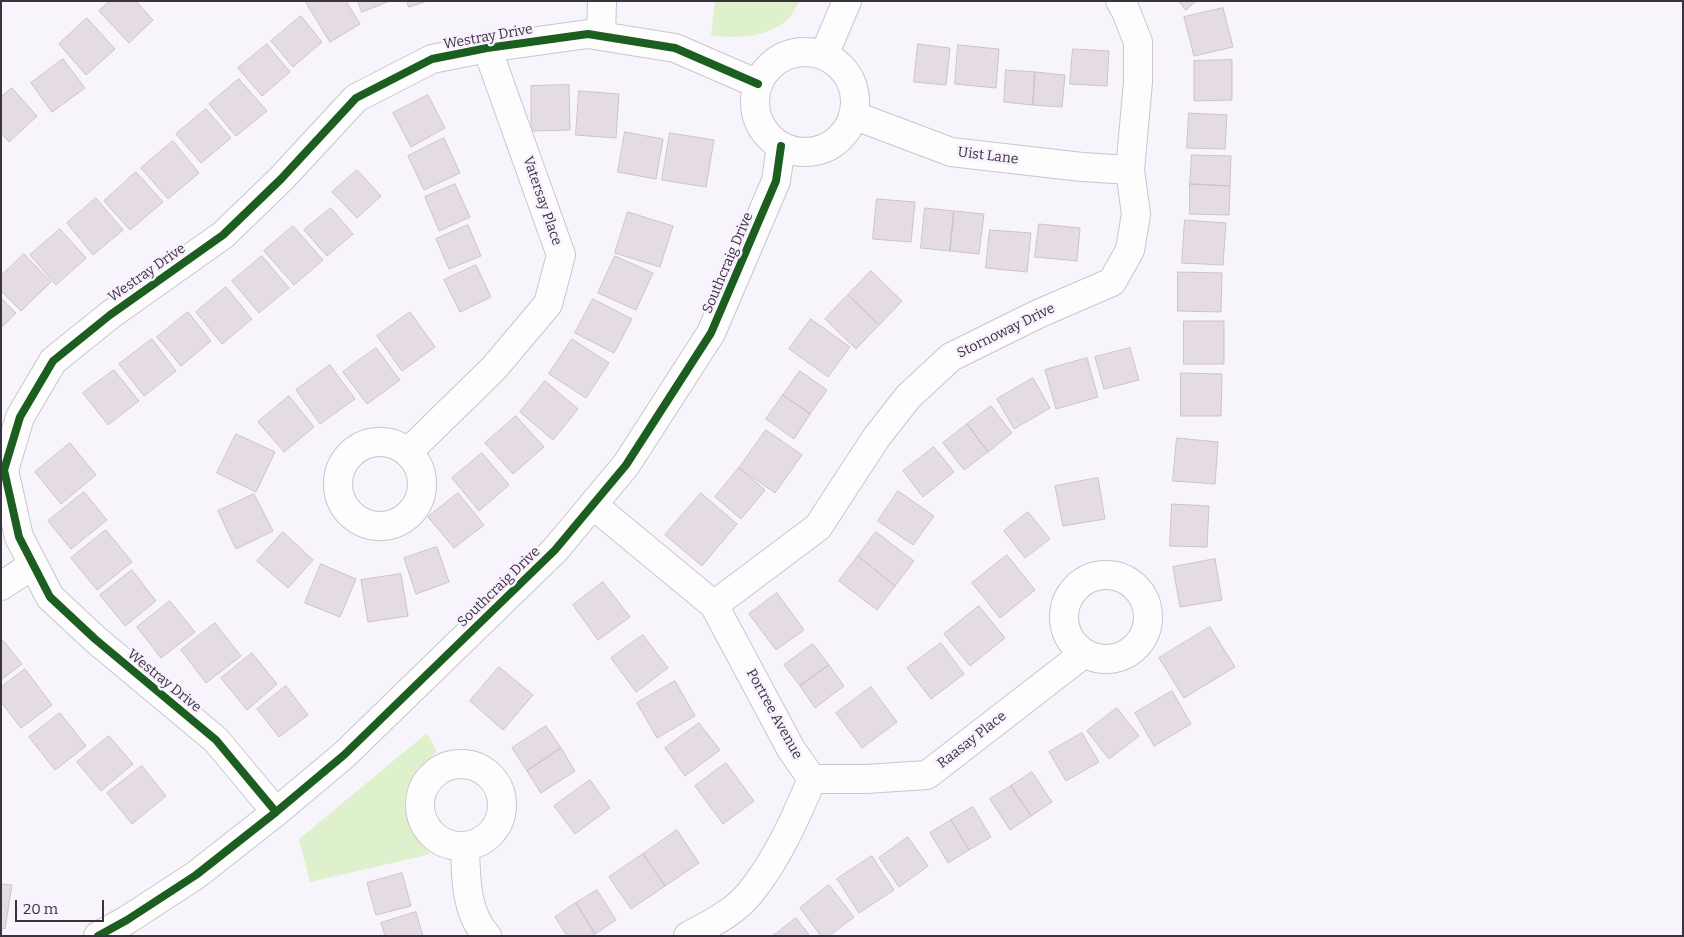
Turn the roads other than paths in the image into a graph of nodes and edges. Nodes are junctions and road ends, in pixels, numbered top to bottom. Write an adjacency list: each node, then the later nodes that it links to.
1 (602, 1): 4 (street)
2 (847, 1): 6 (street)
3 (1120, 1): 10 (street, Stornoway Drive)
4 (600, 36): 5 (street, Westray Drive); 7 (street, Westray Drive)
5 (488, 48): 11 (street, Vatersay Place); 13 (street, Westray Drive)
6 (824, 55): 7 (street); 8 (street)
7 (758, 84): 9 (street)
8 (853, 115): 9 (street); 10 (street, Uist Lane)
9 (781, 146): 12 (street, Southcraig Drive)
10 (1130, 170): 15 (street, Stornoway Drive)
11 (408, 452)
12 (593, 505): 15 (street, Portree Avenue); 18 (street, Southcraig Drive)
13 (33, 565): 14 (street); 18 (street, Westray Drive)
14 (1, 586)
15 (714, 605): 17 (street, Portree Avenue)
16 (1082, 652): 17 (street, Raasay Place)
17 (812, 779): 22 (street)
18 (276, 812): 20 (street, Southcraig Drive)
19 (465, 846): 21 (street)
20 (98, 936)
21 (487, 936)
22 (688, 936)

